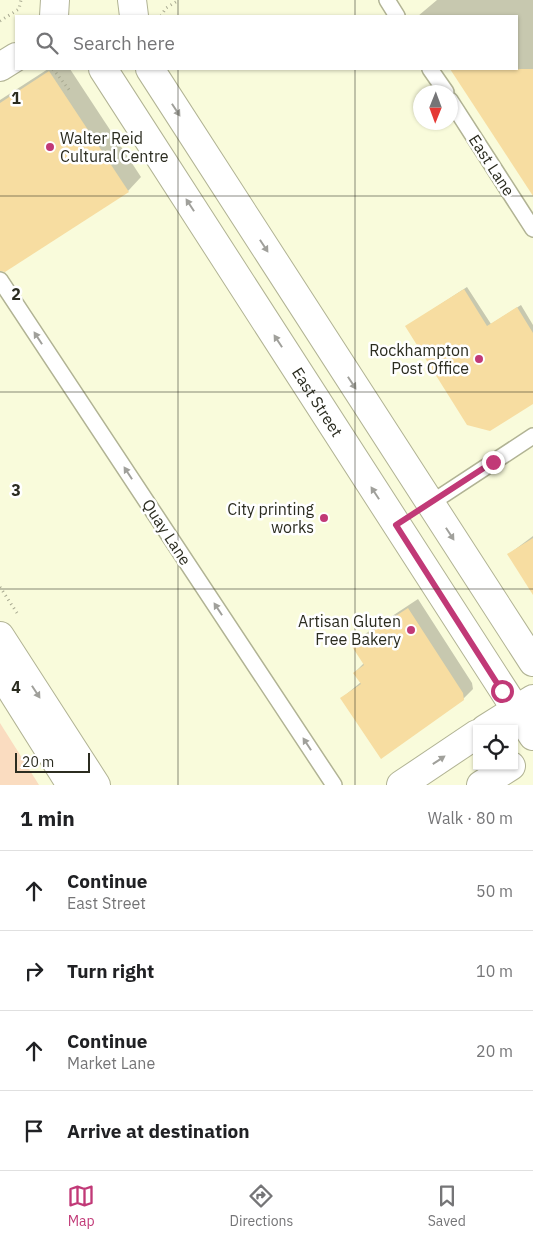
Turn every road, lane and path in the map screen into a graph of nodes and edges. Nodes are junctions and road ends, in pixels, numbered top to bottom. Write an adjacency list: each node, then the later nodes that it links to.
1 (21, 0): 10 (path)
2 (55, 0): 6 (street)
3 (132, 0): 7 (street)
4 (179, 0): 8 (path)
5 (387, 0): 9 (lane)
6 (54, 15)
7 (134, 15)
8 (162, 15)
9 (396, 15)
10 (0, 21)
11 (15, 58): 12 (street)
12 (0, 67)
13 (54, 70): 18 (path)
14 (104, 70): 24 (street, East Street, one-way to 14)
15 (151, 70): 23 (street, one-way to 23)
16 (431, 70): 17 (lane)
17 (441, 85)
18 (70, 91)
19 (458, 113): 20 (lane, East Lane)
20 (533, 230)
21 (0, 280): 37 (lane, Quay Lane, one-way to 21)
22 (533, 436): 23 (lane)
23 (430, 503): 24 (street); 26 (street, one-way to 26)
24 (396, 525): 28 (street, East Street)
25 (0, 636): 36 (street, one-way to 36)
26 (533, 662)
27 (0, 672): 35 (street)
28 (524, 705): 29 (street); 30 (street, East Street)
29 (492, 725)
30 (533, 736)
31 (473, 737): 38 (street, one-way to 31)
32 (533, 752): 33 (street)
33 (518, 762)
34 (505, 770): 39 (street)
35 (71, 785)
36 (96, 785)
37 (334, 785)
38 (401, 785)
39 (481, 785)

